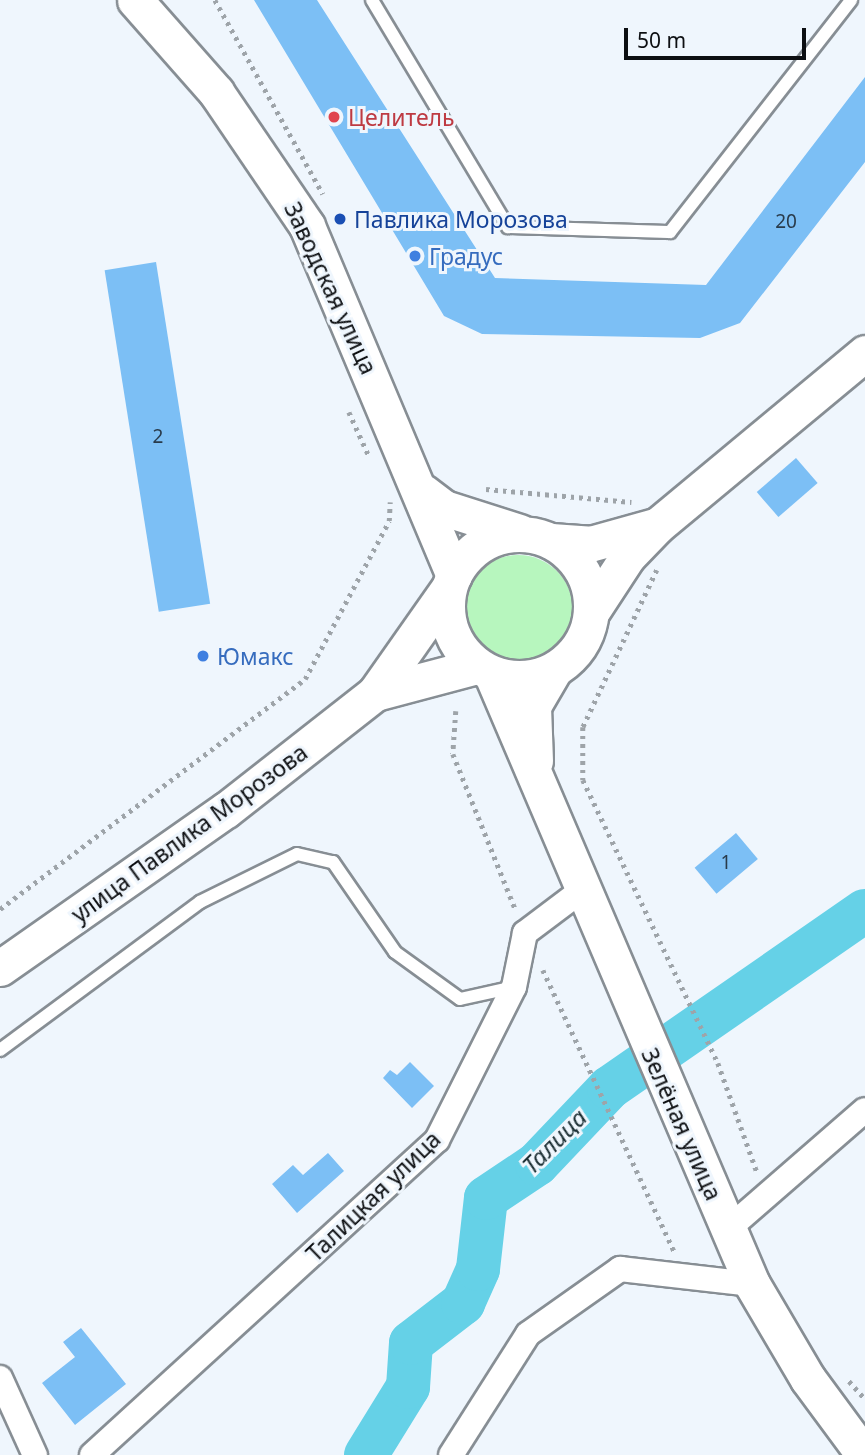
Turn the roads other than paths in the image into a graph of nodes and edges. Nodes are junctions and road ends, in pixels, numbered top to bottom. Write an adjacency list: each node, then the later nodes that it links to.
1 (135, 0): 5 (main road, Заводская улица)
2 (372, 0): 3 (lane)
3 (851, 0)
4 (865, 353): 6 (main road)
5 (423, 492): 7 (main road); 8 (main road, Заводская улица)
6 (656, 528): 7 (main road); 9 (main road)
7 (544, 538): 8 (main road); 9 (main road)
8 (451, 582): 10 (main road); 12 (main road)
9 (592, 611): 11 (main road)
10 (485, 670): 11 (main road); 12 (main road); 13 (main road)
11 (554, 670): 13 (main road)
12 (375, 693): 15 (main road, улица Павлика Морозова)
13 (538, 775): 14 (main road, Зелёная улица)
14 (582, 890): 16 (street, Талицкая улица); 19 (main road, Зелёная улица)
15 (0, 968)
16 (514, 987): 17 (lane); 23 (street, Талицкая улица)
17 (0, 1050)
18 (865, 1110): 19 (street)
19 (728, 1229): 20 (main road, Зелёная улица)
20 (752, 1284): 24 (street); 25 (main road, Зелёная улица)
21 (0, 1378): 22 (street)
22 (35, 1455)
23 (92, 1455)
24 (451, 1455)
25 (864, 1455)

